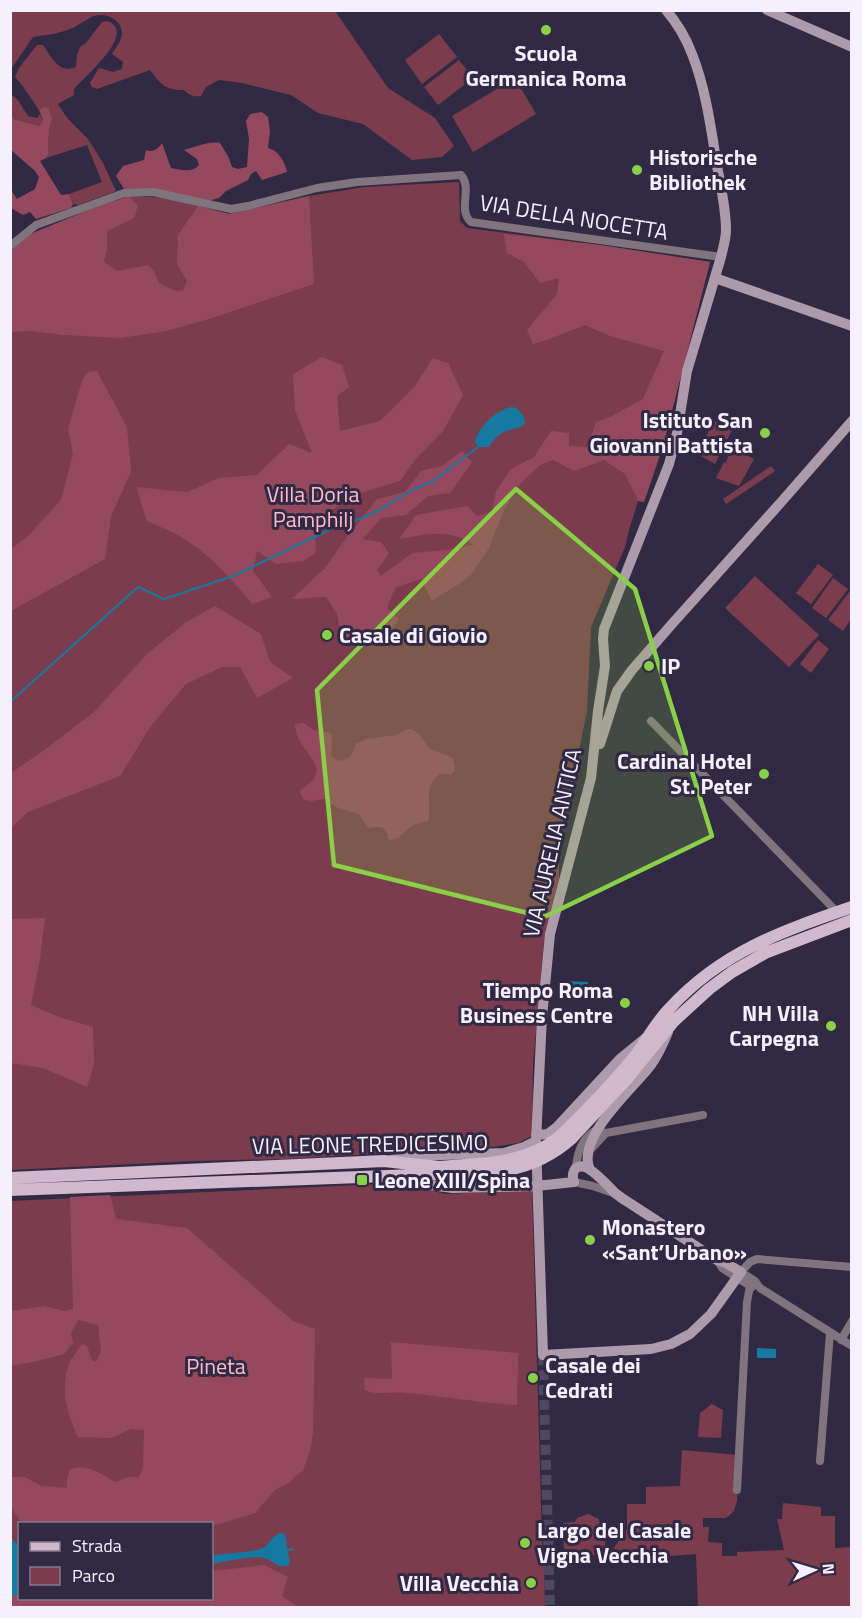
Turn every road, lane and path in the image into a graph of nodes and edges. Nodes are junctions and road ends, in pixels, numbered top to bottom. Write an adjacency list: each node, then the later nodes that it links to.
1 (666, 10): 5 (main road, VIA AURELIA ANTICA)
2 (767, 10): 3 (main road)
3 (852, 47)
4 (10, 246): 5 (street, VIA DELLA NOCETTA)
5 (721, 257): 6 (main road, VIA AURELIA ANTICA)
6 (715, 278): 7 (main road); 9 (main road, VIA AURELIA ANTICA)
7 (852, 326)
8 (852, 421): 10 (main road)
9 (605, 666): 10 (main road); 12 (main road, VIA AURELIA ANTICA)
10 (617, 691): 12 (main road)
11 (651, 721): 13 (street)
12 (591, 778): 20 (main road, VIA AURELIA ANTICA)
13 (837, 912): 14 (main road, VIA LEONE TREDICESIMO); 16 (main road, VIA LEONE TREDICESIMO)
14 (851, 917): 15 (main road, VIA LEONE TREDICESIMO)
15 (669, 1027): 18 (main road); 19 (main road, VIA LEONE TREDICESIMO)
16 (649, 1035): 19 (main road, VIA LEONE TREDICESIMO); 20 (main road)
17 (704, 1115): 18 (street)
18 (601, 1131): 23 (street); 24 (main road)
19 (566, 1137): 22 (main road, VIA LEONE TREDICESIMO, bridge)
20 (536, 1138): 21 (main road); 28 (main road, VIA AURELIA ANTICA)
21 (384, 1161): 22 (main road, VIA LEONE TREDICESIMO); 26 (main road, VIA LEONE TREDICESIMO)
22 (492, 1168): 25 (main road, VIA LEONE TREDICESIMO)
23 (576, 1168): 24 (main road); 27 (main road)
24 (590, 1170): 30 (main road)
25 (397, 1176): 28 (main road); 29 (main road, VIA LEONE TREDICESIMO)
26 (10, 1178)
27 (574, 1182): 28 (main road); 30 (street)
28 (536, 1186): 32 (main road, VIA AURELIA ANTICA)
29 (10, 1190)
30 (618, 1195): 32 (main road)
31 (852, 1267): 32 (street)
32 (739, 1275): 33 (street); 34 (street)
33 (750, 1286): 34 (street); 40 (street)
34 (759, 1288): 36 (street)
35 (852, 1321): 37 (street)
36 (830, 1333): 37 (street); 39 (street)
37 (841, 1340): 38 (street)
38 (851, 1346)
39 (820, 1461)
40 (737, 1490)

